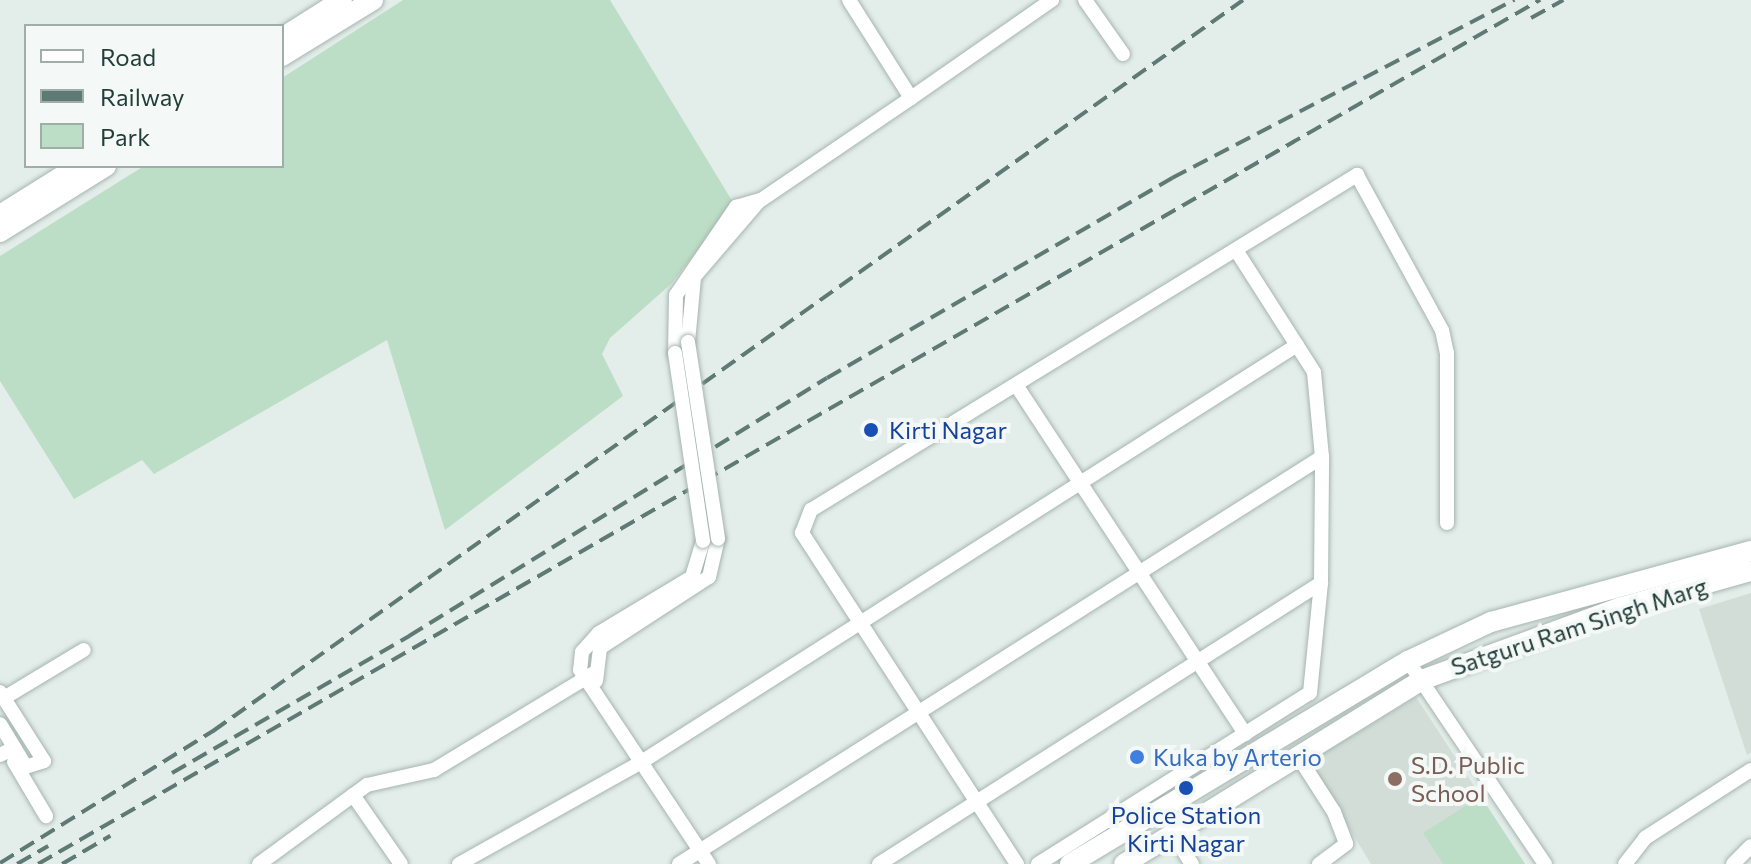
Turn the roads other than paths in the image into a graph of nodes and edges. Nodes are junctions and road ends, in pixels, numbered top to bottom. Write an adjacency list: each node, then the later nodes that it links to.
1 (342, 0): 6 (main road)
2 (373, 0): 8 (main road)
3 (849, 0): 9 (street)
4 (1052, 0): 9 (street)
5 (1085, 0): 7 (street)
6 (284, 37)
7 (1123, 54)
8 (284, 55)
9 (911, 98): 12 (street)
10 (75, 168): 13 (main road)
11 (103, 168): 14 (main road)
12 (761, 200): 21 (street, bridge); 21 (street, bridge)
13 (0, 215)
14 (0, 232)
15 (1238, 253): 16 (street); 17 (street); 20 (street)
16 (1297, 345): 18 (street); 19 (street)
17 (1018, 388): 19 (street); 26 (street)
18 (1322, 457): 24 (street); 25 (street)
19 (1081, 481): 24 (street); 26 (street)
20 (1447, 523)
21 (710, 540): 30 (street)
22 (1751, 551): 28 (main road, Satguru Ram Singh Marg)
23 (1751, 571): 31 (main road, Satguru Ram Singh Marg)
24 (1138, 572): 29 (street); 33 (street)
25 (1321, 583): 29 (street); 35 (street)
26 (862, 619): 33 (street); 38 (street)
27 (84, 650): 32 (street)
28 (1408, 661): 31 (street); 53 (main road, Satguru Ram Singh Marg)
29 (1193, 663): 35 (street); 41 (street)
30 (590, 675): 38 (street); 40 (street)
31 (1422, 680): 37 (main road, Satguru Ram Singh Marg); 57 (street)
32 (2, 695): 36 (street)
33 (919, 711): 41 (street); 44 (street)
34 (0, 724): 36 (street)
35 (1245, 734): 52 (street)
36 (7, 751): 42 (street)
37 (1298, 756): 43 (main road, Satguru Ram Singh Marg); 56 (street)
38 (643, 761): 44 (street); 47 (street)
39 (1751, 770): 58 (street)
40 (353, 795): 45 (street); 46 (street)
41 (978, 800): 50 (street); 51 (street)
42 (46, 816)
43 (1173, 834): 54 (main road, Satguru Ram Singh Marg); 55 (street)
44 (701, 850): 48 (street); 49 (street)
45 (259, 864)
46 (401, 864)
47 (459, 864)
48 (679, 864)
49 (709, 864)
50 (879, 864)
51 (1017, 864)
52 (1038, 864)
53 (1070, 864)
54 (1124, 864)
55 (1192, 864)
56 (1319, 864)
57 (1545, 864)
58 (1625, 864)

